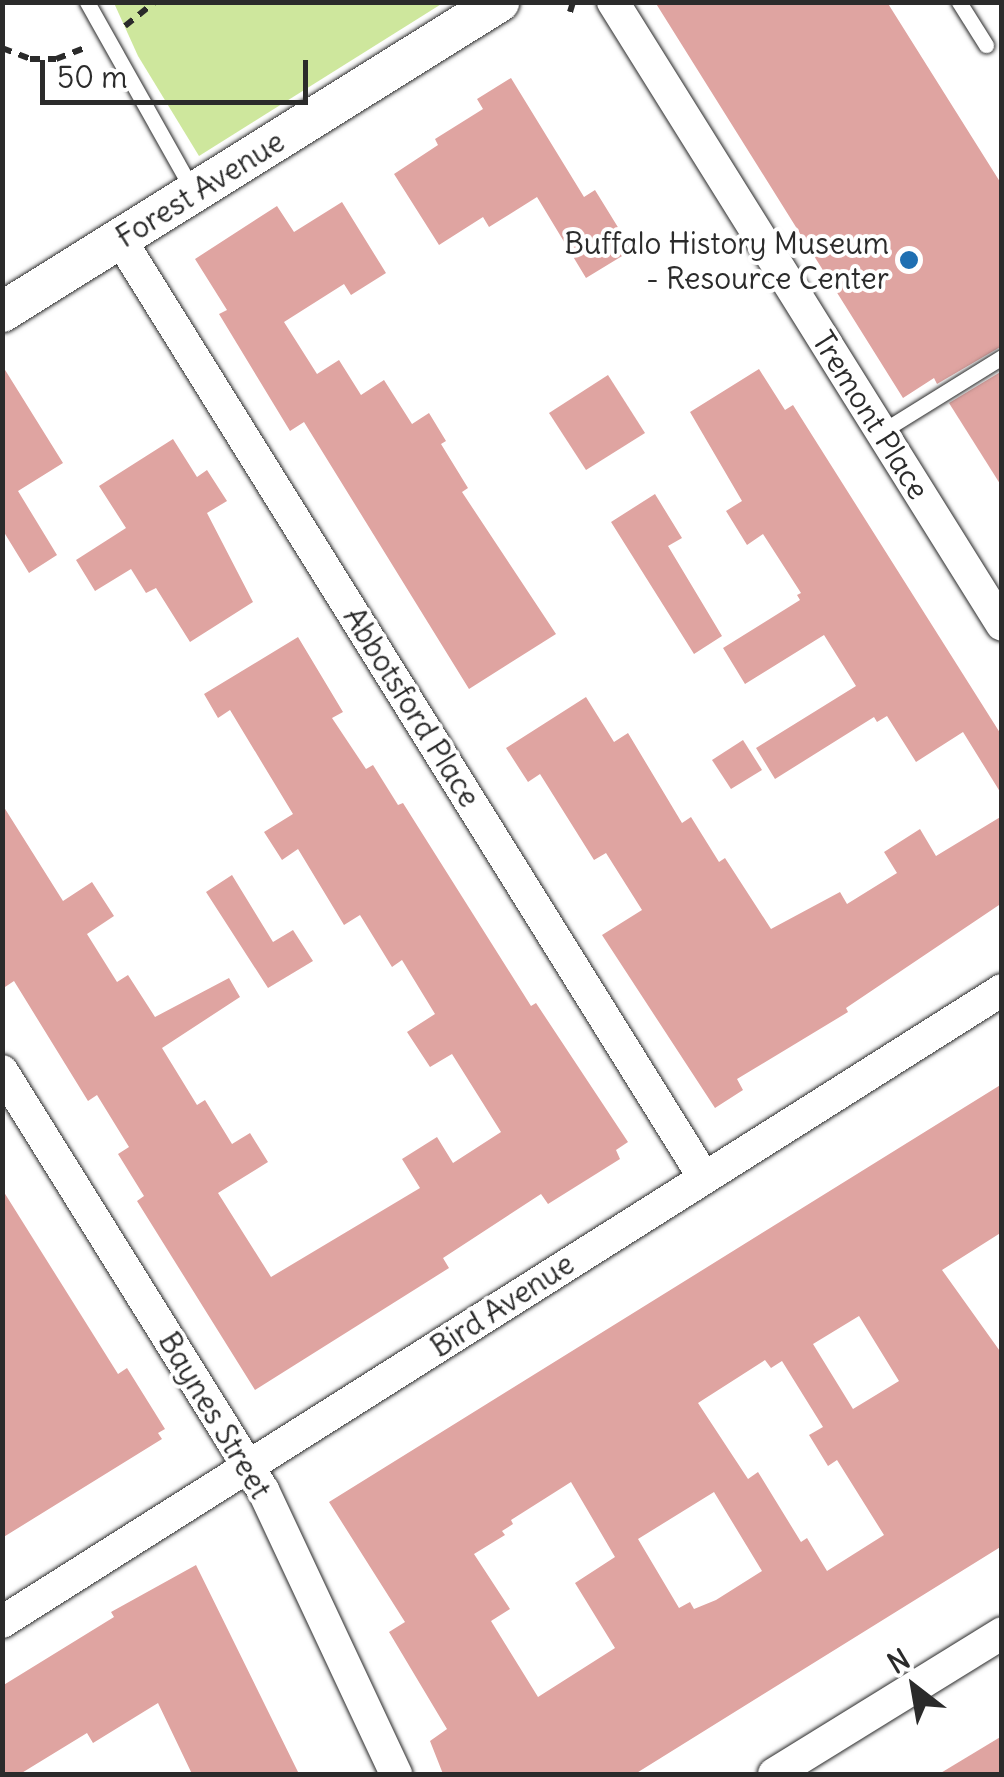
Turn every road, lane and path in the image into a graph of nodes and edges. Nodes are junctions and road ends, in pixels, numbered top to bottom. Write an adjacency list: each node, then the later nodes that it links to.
1 (87, 2): 12 (lane)
2 (154, 2): 8 (path)
3 (499, 2): 12 (street, Forest Avenue)
4 (573, 2): 7 (path)
5 (613, 2): 16 (street, Tremont Place)
6 (959, 2): 9 (lane)
7 (570, 12)
8 (120, 30)
9 (986, 44)
10 (2, 48): 11 (path)
11 (85, 48)
12 (194, 192): 13 (street, Forest Avenue)
13 (120, 239): 14 (street, Forest Avenue); 20 (street, Abbotsford Place)
14 (2, 312)
15 (1002, 357): 16 (lane)
16 (881, 432): 17 (street, Tremont Place)
17 (1002, 625)
18 (1002, 990): 20 (street, Bird Avenue)
19 (2, 1072): 21 (street, Baynes Street)
20 (704, 1176): 21 (street, Bird Avenue)
21 (249, 1468): 22 (street, Bird Avenue); 24 (street, Baynes Street)
22 (2, 1622)
23 (1002, 1633): 25 (street)
24 (396, 1774)
25 (774, 1774)

